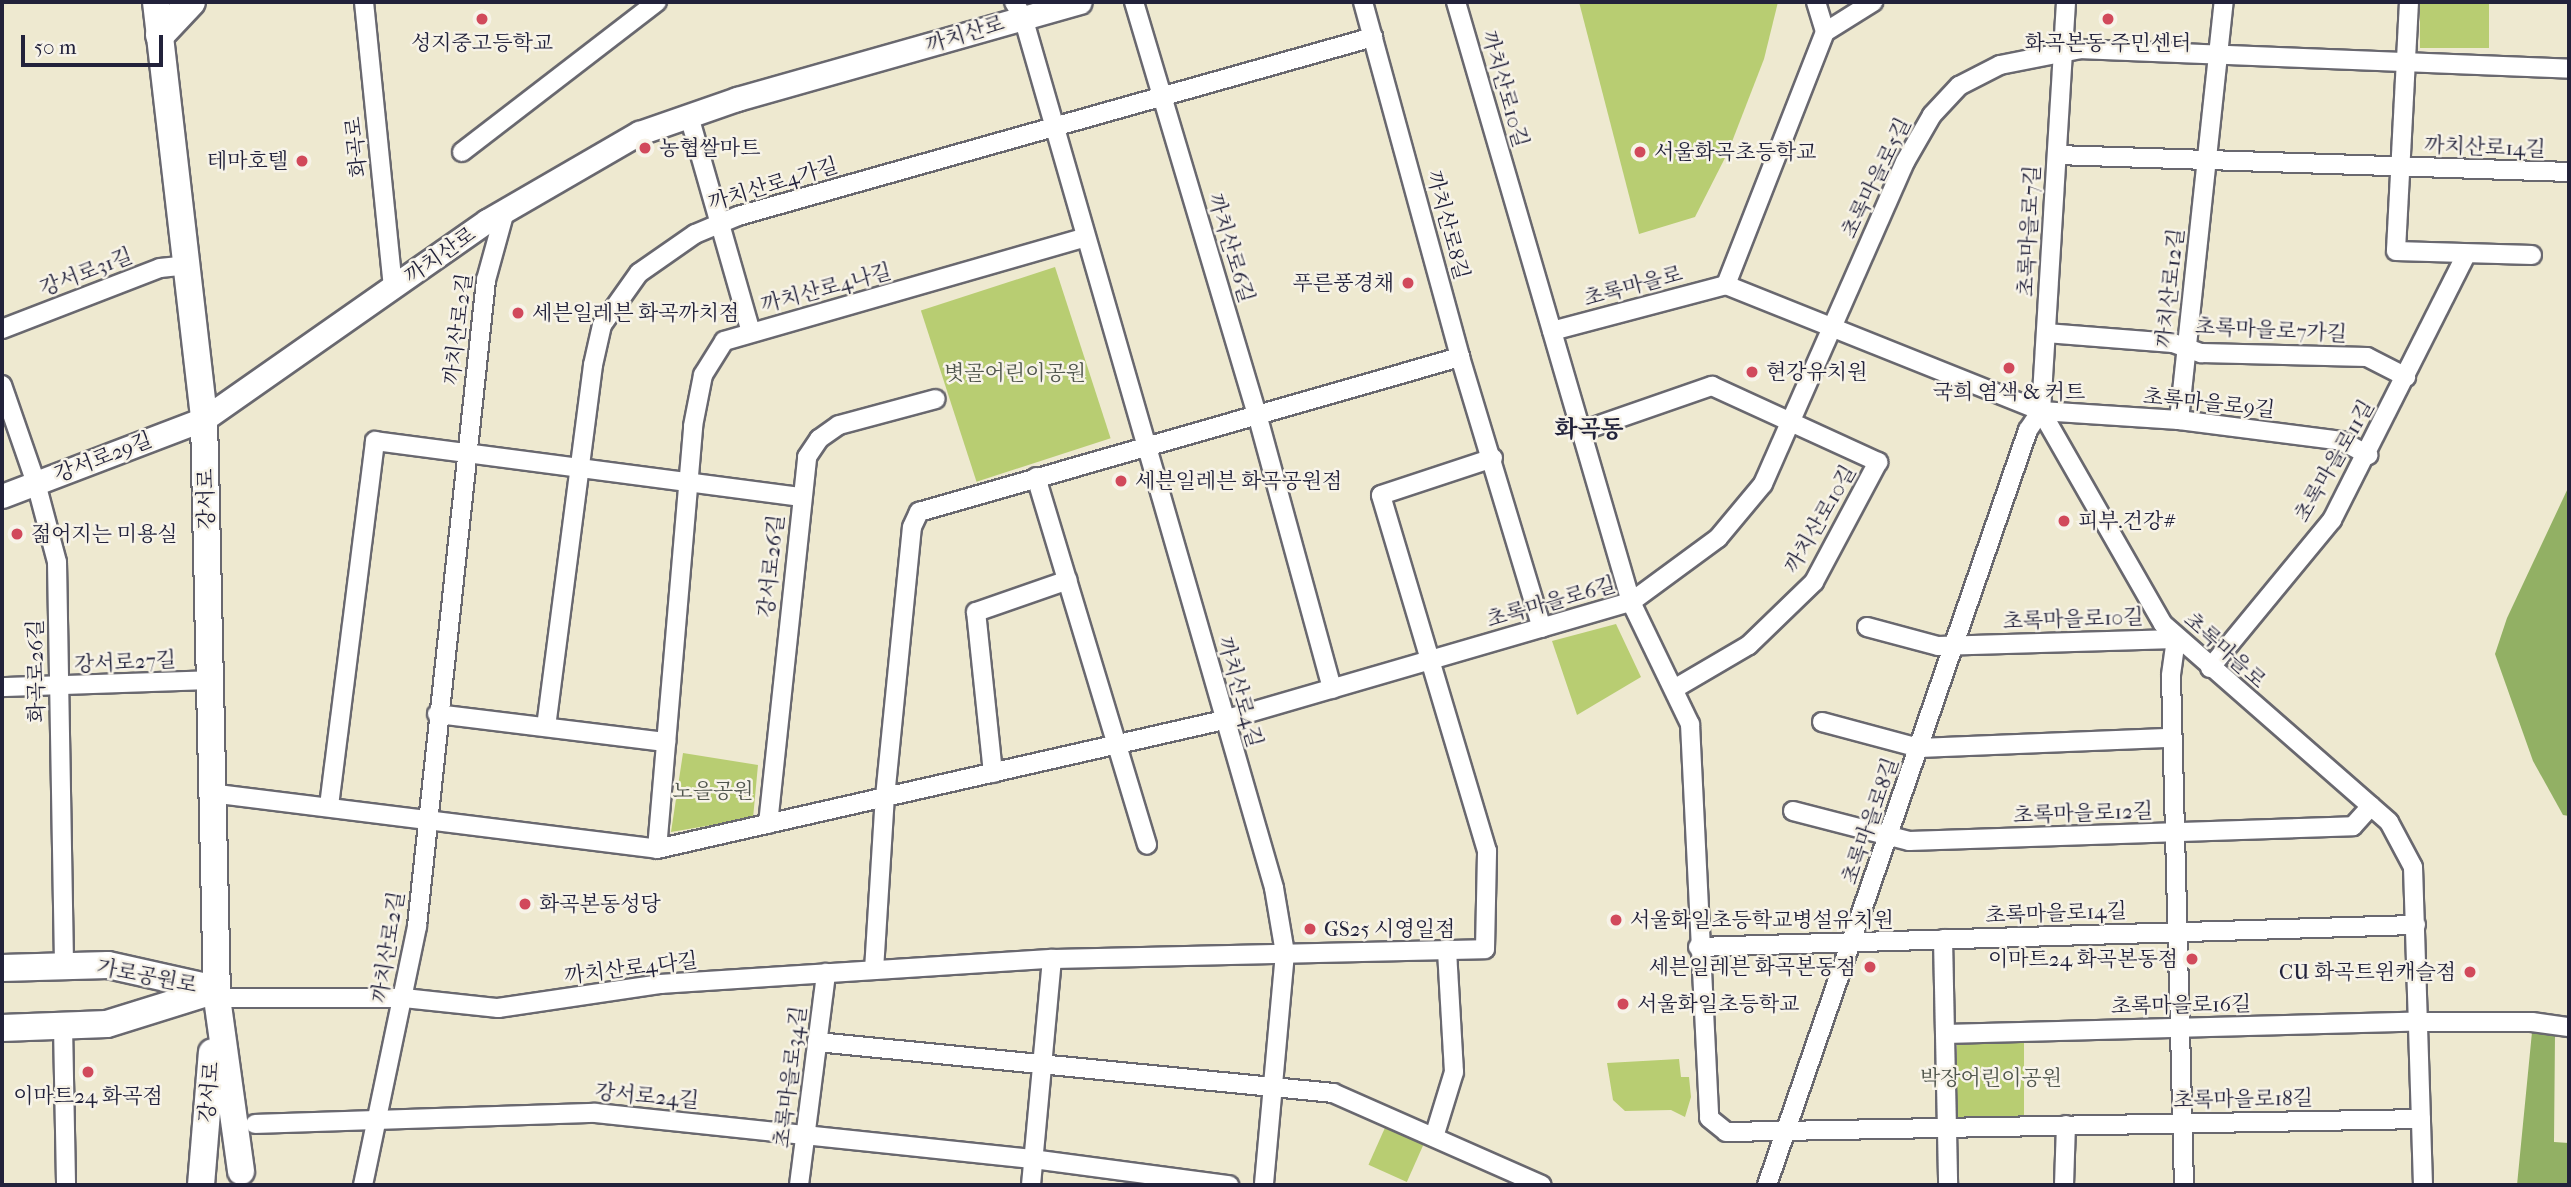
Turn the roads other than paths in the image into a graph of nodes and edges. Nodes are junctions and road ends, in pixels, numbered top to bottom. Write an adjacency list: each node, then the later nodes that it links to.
1 (156, 2): 16 (main road, 강서로)
2 (191, 2): 16 (main road)
3 (364, 2): 37 (street, 화곡로)
4 (657, 2): 25 (street)
5 (1080, 2): 14 (street, 까치산로)
6 (1134, 2): 22 (street, 까치산로6길)
7 (1363, 2): 17 (street, 까치산로8길)
8 (1456, 2): 40 (street, 까치산로10길)
9 (1816, 2): 15 (street)
10 (1873, 2): 15 (street)
11 (2066, 2): 18 (street)
12 (2224, 2): 19 (street, 까치산로12길)
13 (2409, 2): 20 (street, 까치산로14길)
14 (1019, 9): 23 (street, 까치산로); 24 (street, 까치산로4길)
15 (1825, 32): 36 (street)
16 (160, 35): 35 (main road, 강서로)
17 (1373, 37): 22 (street); 44 (street, 까치산로8길)
18 (2063, 54): 19 (street, 초록마을로5길); 26 (street, 초록마을로7길); 38 (street, 초록마을로5길)
19 (2218, 55): 20 (street, 초록마을로5길); 27 (street, 까치산로12길)
20 (2405, 62): 21 (street); 28 (street, 까치산로14길)
21 (2569, 69)
22 (1162, 96): 24 (street); 49 (street, 까치산로6길)
23 (689, 116): 30 (street, 까치산로); 31 (street)
24 (1053, 127): 31 (street, 까치산로4가길); 32 (street, 까치산로4길)
25 (462, 152)
26 (2057, 155): 27 (street); 42 (street, 초록마을로7길)
27 (2207, 162): 28 (street); 43 (street, 까치산로12길)
28 (2400, 167): 29 (street, 까치산로14길); 33 (street, 까치산로14길)
29 (2569, 172)
30 (505, 211): 37 (street, 까치산로); 55 (street, 까치산로2길)
31 (718, 223): 41 (street); 58 (street, 까치산로4가길)
32 (1084, 238): 41 (street, 까치산로4나길); 54 (street, 까치산로4길)
33 (2466, 255): 34 (street, 까치산로14길); 45 (street, 초록마을로11길)
34 (2532, 255)
35 (189, 265): 39 (street, 강서로31길); 50 (main road, 강서로)
36 (1726, 285): 38 (street); 40 (street, 초록마을로)
37 (393, 287): 50 (street, 까치산로)
38 (1833, 328): 48 (street); 51 (street, 초록마을로6길)
39 (2, 329)
40 (1552, 331): 53 (street, 까치산로10길)
41 (751, 332): 61 (street, 까치산로4나길)
42 (2046, 333): 43 (street, 초록마을로7가길); 48 (street, 초록마을로7길)
43 (2187, 349): 45 (street, 초록마을로7가길); 52 (street, 까치산로12길)
44 (1460, 357): 49 (street); 57 (street, 까치산로8길)
45 (2406, 377): 56 (street, 초록마을로11길)
46 (2, 385): 60 (street, 화곡로26길)
47 (936, 399): 63 (street, 강서로26길)
48 (2041, 411): 52 (street, 초록마을로9길); 68 (street, 초록마을로); 69 (street, 초록마을로8길)
49 (1257, 414): 54 (street); 75 (street, 까치산로6길)
50 (204, 419): 60 (street, 강서로29길); 72 (main road, 강서로)
51 (1793, 420): 53 (street, 까치산로10길); 65 (street, 초록마을로6길); 76 (street, 까치산로10길)
52 (2179, 420): 56 (street, 초록마을로9길)
53 (1579, 432): 65 (street, 까치산로10길)
54 (1146, 445): 59 (street); 78 (street, 까치산로4길)
55 (466, 454): 58 (street); 77 (street, 까치산로2길); 88 (street)
56 (2368, 454): 71 (street, 초록마을로11길)
57 (1493, 458): 67 (street, 까치산로8길); 70 (street)
58 (582, 470): 61 (street); 80 (street, 까치산로4가길)
59 (1036, 477): 64 (street); 87 (street)
60 (36, 483): 62 (street, 강서로29길); 74 (street, 화곡로26길)
61 (688, 483): 63 (street); 82 (street, 까치산로4나길)
62 (2, 496)
63 (800, 497): 92 (street, 강서로26길)
64 (1068, 580): 83 (street); 85 (street)
65 (1631, 603): 67 (street, 초록마을로6길); 76 (street, 까치산로10길)
66 (1867, 627): 69 (street)
67 (1542, 628): 70 (street, 초록마을로6길)
68 (2176, 639): 69 (street, 초록마을로10길); 71 (street, 초록마을로); 81 (street)
69 (1955, 645): 84 (street, 초록마을로8길)
70 (1431, 660): 75 (street, 초록마을로6길); 102 (street)
71 (2210, 668): 89 (street, 초록마을로)
72 (208, 680): 74 (street, 강서로27길); 86 (main road, 강서로)
73 (2, 687): 74 (street, 강서로27길)
74 (59, 688): 105 (street, 화곡로26길)
75 (1332, 689): 78 (street, 초록마을로6길)
76 (1674, 689): 101 (street, 까치산로10길)
77 (437, 713): 80 (street); 91 (street, 까치산로2길)
78 (1224, 720): 83 (street); 103 (street, 까치산로4길)
79 (1822, 722): 84 (street, 초록마을로8길)
80 (546, 727): 82 (street)
81 (2172, 738): 84 (street); 93 (street)
82 (666, 742): 96 (street, 까치산로4나길)
83 (1118, 744): 85 (street); 95 (street)
84 (1919, 748): 94 (street, 초록마을로8길)
85 (993, 773): 87 (street)
86 (210, 793): 88 (street); 109 (main road, 강서로)
87 (885, 797): 92 (street); 107 (street)
88 (329, 806): 91 (street)
89 (2371, 806): 93 (street, 초록마을로12길); 97 (street, 초록마을로)
90 (1793, 811): 94 (street, 초록마을로12길)
91 (426, 817): 96 (street); 110 (street, 까치산로2길)
92 (768, 824): 96 (street)
93 (2174, 833): 94 (street, 초록마을로12길); 98 (street)
94 (1888, 838): 100 (street, 초록마을로8길)
95 (1147, 845)
96 (657, 849)
97 (2416, 925): 98 (street, 초록마을로14길); 111 (street, 초록마을로)
98 (2176, 932): 99 (street, 초록마을로14길); 115 (street)
99 (1943, 939): 100 (street, 초록마을로14길); 116 (street)
100 (1853, 942): 101 (street, 초록마을로14길); 126 (street, 초록마을로8길)
101 (1698, 947): 126 (street, 까치산로10길)
102 (1447, 949): 103 (street); 128 (street)
103 (1285, 953): 104 (street, 까치산로4다길); 119 (street, 까치산로4길)
104 (1052, 959): 107 (street, 까치산로4다길); 118 (street)
105 (64, 965): 106 (main road, 가로공원로); 109 (main road, 가로공원로)
106 (2, 968)
107 (874, 971): 108 (street, 까치산로4다길)
108 (826, 973): 110 (street, 까치산로4다길); 117 (street, 초록마을로34길)
109 (217, 994): 110 (street, 까치산로4다길); 112 (main road, 가로공원로); 130 (main road, 강서로); 132 (main road, 강서로)
110 (404, 998): 120 (street, 까치산로2길)
111 (2418, 1022): 113 (street, 초록마을로16길); 115 (street, 초록마을로16길); 121 (street, 초록마을로)
112 (63, 1026): 114 (main road, 가로공원로); 131 (street)
113 (2569, 1027)
114 (2, 1028)
115 (2179, 1028): 116 (street, 초록마을로16길); 123 (street)
116 (1945, 1034): 125 (street)
117 (817, 1042): 118 (street); 127 (street, 초록마을로34길)
118 (1042, 1066): 119 (street); 129 (street)
119 (1274, 1088): 128 (street); 137 (street, 까치산로4길)
120 (378, 1119): 122 (street, 강서로24길); 127 (street, 강서로24길); 133 (street, 까치산로2길)
121 (2421, 1119): 123 (street, 초록마을로18길); 143 (street, 초록마을로)
122 (255, 1124)
123 (2182, 1124): 124 (street, 초록마을로18길); 142 (street)
124 (2066, 1125): 125 (street, 초록마을로18길); 141 (street)
125 (1947, 1128): 126 (street, 초록마을로18길); 140 (street)
126 (1789, 1130): 139 (street, 초록마을로8길)
127 (806, 1135): 129 (street, 강서로24길); 134 (street, 초록마을로34길)
128 (1434, 1137): 138 (street)
129 (1033, 1159): 135 (street); 136 (street, 강서로24길)
130 (241, 1171)
131 (66, 1185)
132 (201, 1185)
133 (363, 1185)
134 (799, 1185)
135 (1031, 1185)
136 (1230, 1185)
137 (1264, 1185)
138 (1542, 1185)
139 (1767, 1185)
140 (1948, 1185)
141 (2064, 1185)
142 (2184, 1185)
143 (2423, 1185)

